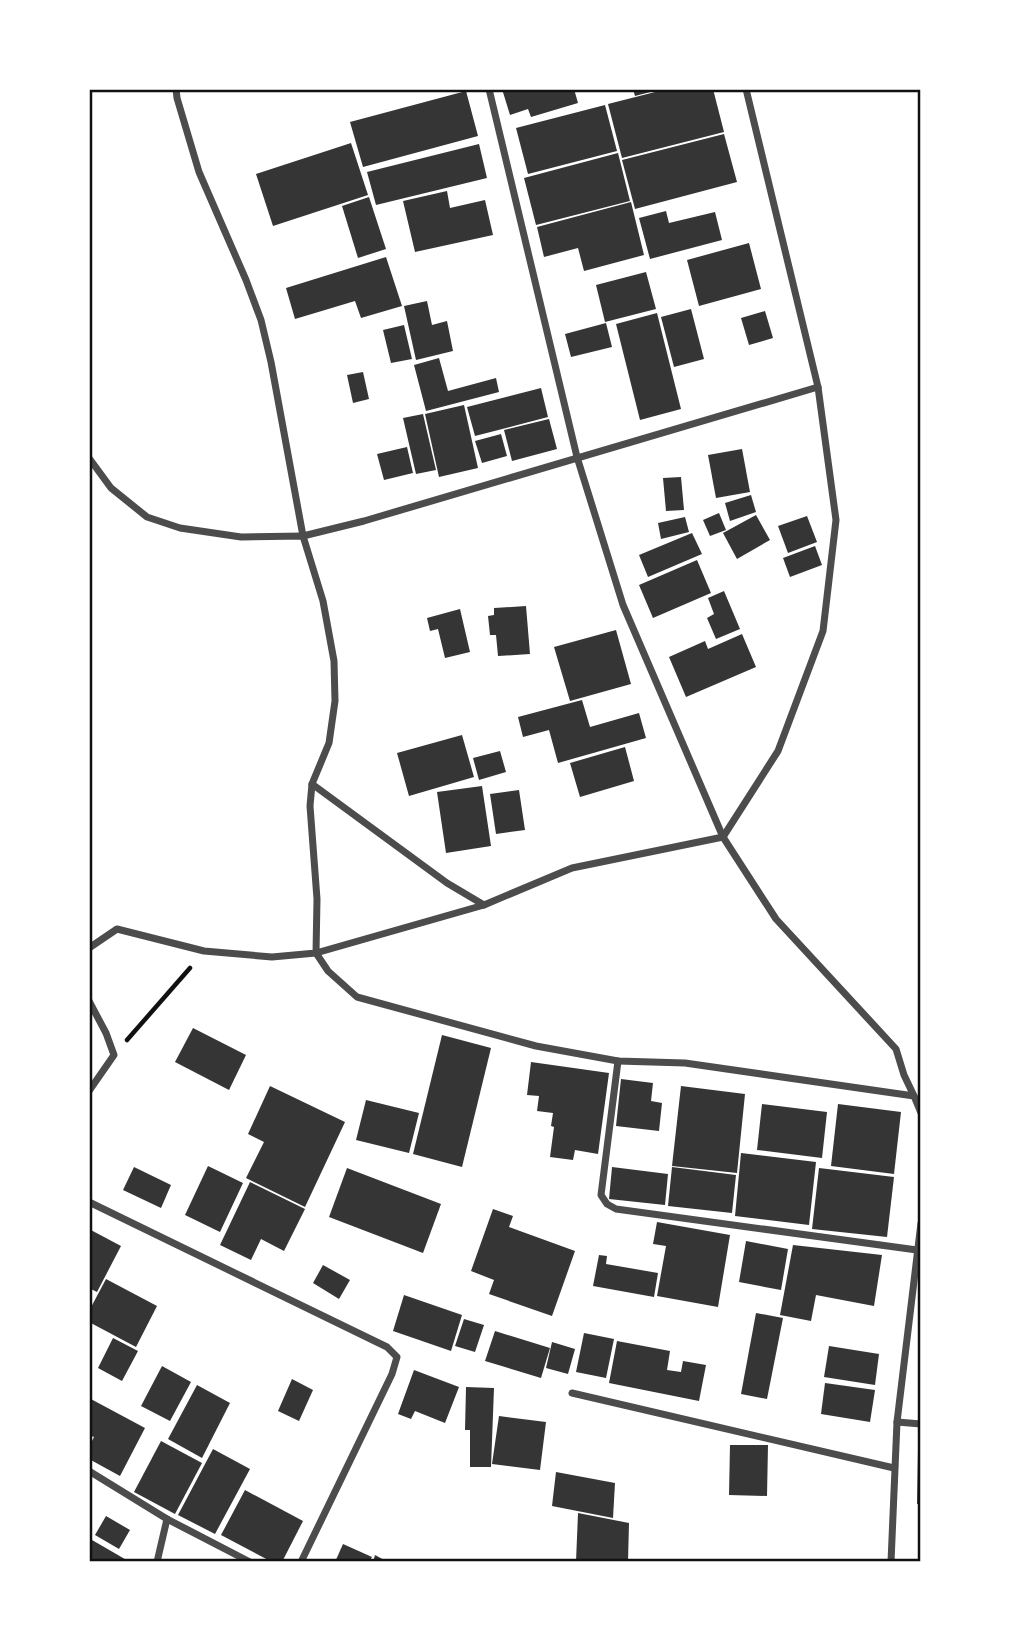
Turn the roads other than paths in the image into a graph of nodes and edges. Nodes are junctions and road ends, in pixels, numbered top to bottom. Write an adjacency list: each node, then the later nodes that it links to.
1 (176, 89): 7 (street)
2 (489, 89): 6 (street)
3 (746, 89): 4 (street)
4 (818, 387): 6 (street); 9 (street)
5 (89, 457): 7 (street)
6 (577, 457): 7 (street); 9 (street)
7 (303, 536): 8 (street)
8 (312, 784): 10 (street); 12 (street)
9 (723, 837): 10 (street); 16 (street)
10 (484, 905): 12 (street)
11 (89, 948): 12 (street)
12 (316, 953): 14 (street)
13 (89, 1000): 15 (street)
14 (618, 1060): 16 (street); 20 (street)
15 (89, 1091)
16 (914, 1096): 17 (street)
17 (921, 1113)
18 (89, 1202): 29 (street)
19 (921, 1223): 20 (street)
20 (917, 1250): 22 (street)
21 (572, 1393): 24 (street)
22 (897, 1422): 23 (street); 24 (street)
23 (921, 1424)
24 (894, 1468): 30 (street)
25 (89, 1471): 26 (street)
26 (167, 1519): 27 (street); 28 (street)
27 (157, 1562)
28 (250, 1562)
29 (301, 1562)
30 (891, 1562)

